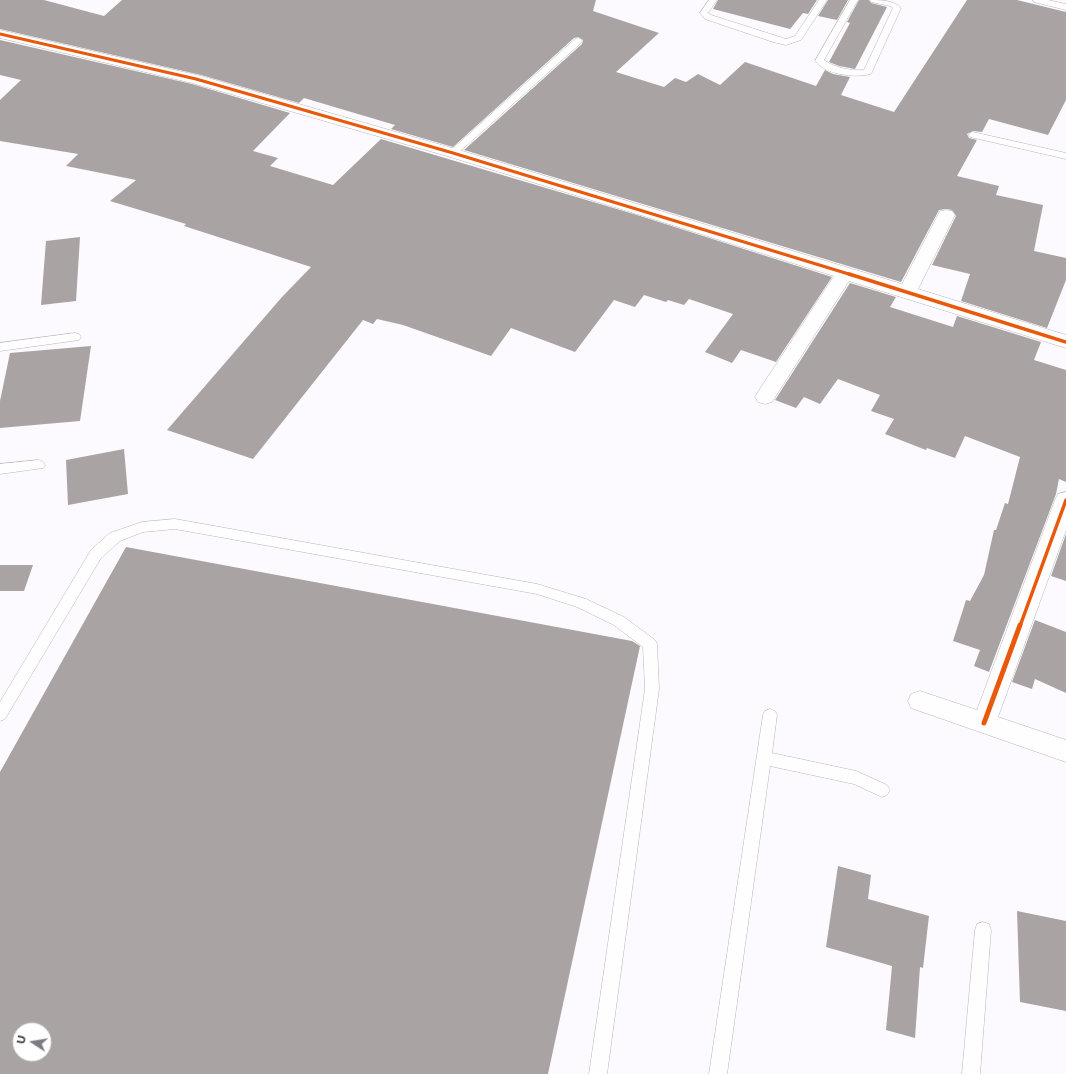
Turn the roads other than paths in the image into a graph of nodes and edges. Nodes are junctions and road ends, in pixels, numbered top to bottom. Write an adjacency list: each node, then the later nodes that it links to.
1 (713, 0): 2 (lane)
2 (823, 0)
3 (854, 0): 4 (lane)
4 (874, 0)
5 (1037, 0): 6 (lane)
6 (1066, 7)
7 (0, 34): 10 (street)
8 (578, 41): 10 (lane)
9 (973, 135): 11 (lane)
10 (453, 153): 13 (street)
11 (1066, 156)
12 (946, 215): 14 (street)
13 (845, 273): 14 (street); 18 (street)
14 (907, 292): 16 (street)
15 (75, 337): 17 (lane)
16 (1066, 342)
17 (0, 347)
18 (765, 397)
19 (39, 465): 20 (lane)
20 (0, 469)
21 (1066, 500): 25 (street)
22 (920, 701): 25 (street)
23 (0, 715): 30 (lane)
24 (770, 715): 27 (lane)
25 (984, 723): 26 (street)
26 (1066, 751)
27 (764, 758): 28 (lane); 31 (lane)
28 (882, 790)
29 (983, 930): 32 (lane)
30 (598, 1074)
31 (718, 1074)
32 (971, 1074)

